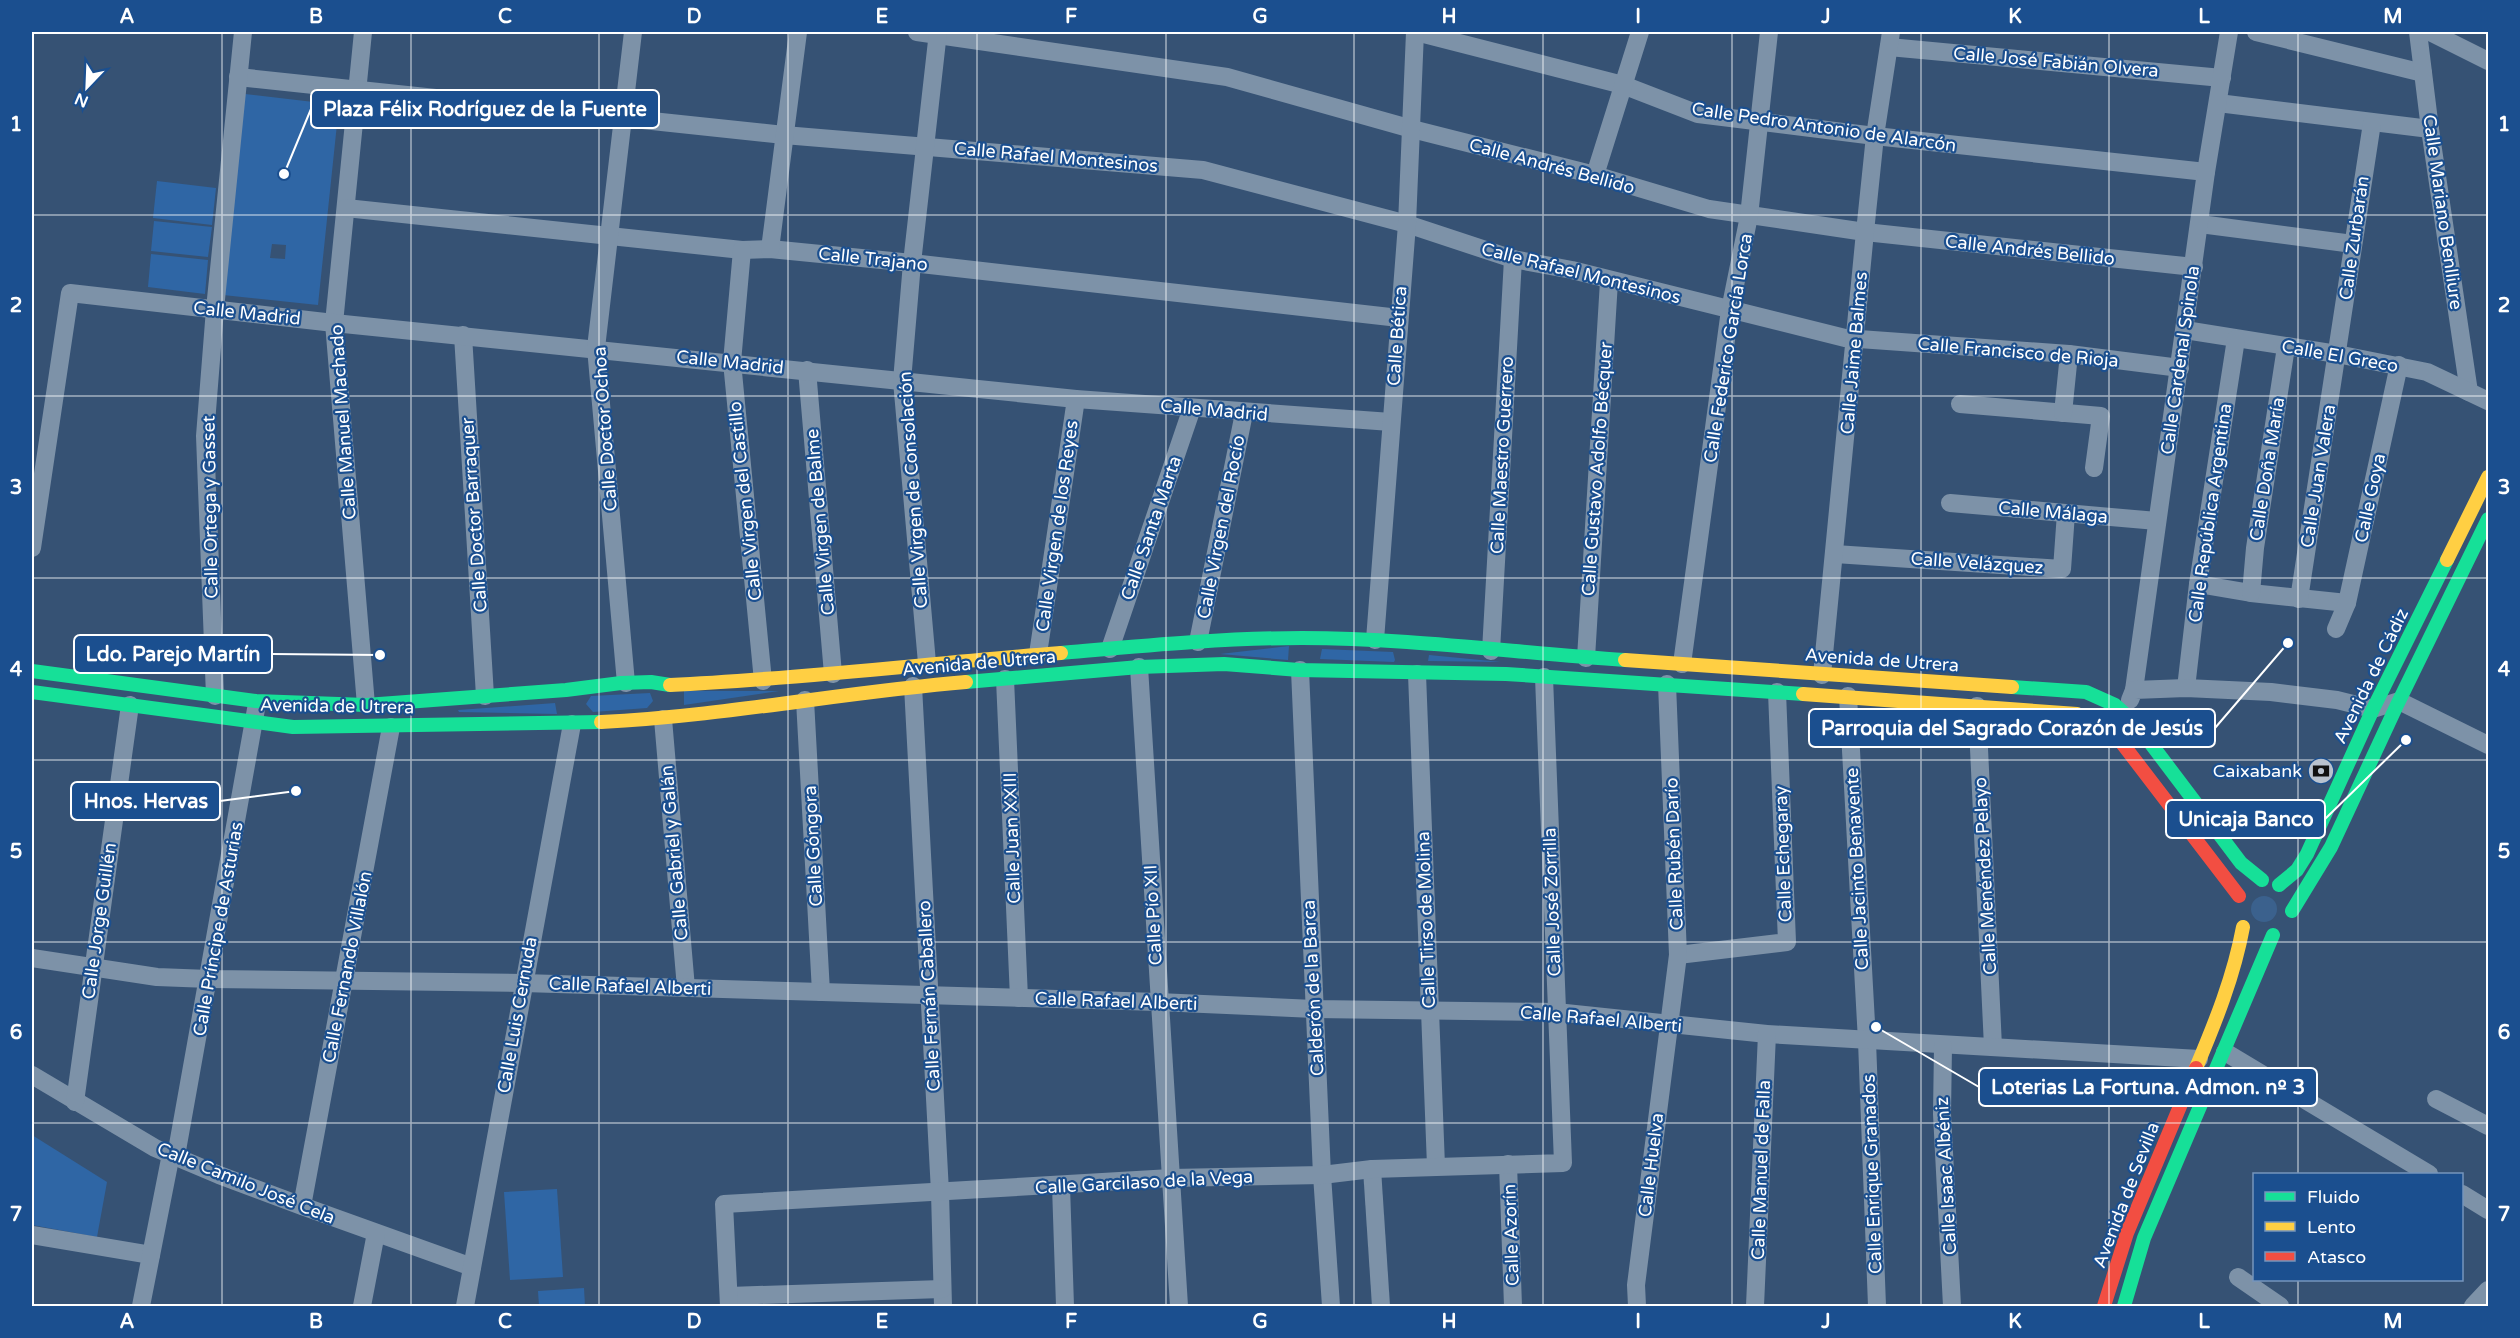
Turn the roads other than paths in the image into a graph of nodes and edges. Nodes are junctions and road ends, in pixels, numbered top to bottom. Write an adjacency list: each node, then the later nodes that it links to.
1 (243, 32): 17 (street, Calle Ortega y Gasset)
2 (363, 32): 20 (street, Calle Manuel Machado)
3 (633, 32): 22 (street, Calle Doctor Ochoa)
4 (798, 32): 27 (street)
5 (917, 32): 13 (street, Calle Andrés Bellido)
6 (1416, 32): 19 (street, Calle Pedro Antonio de Alarcón); 25 (street, Calle Bética)
7 (1640, 32): 19 (street)
8 (1769, 32): 23 (street, Calle Federico García Lorca)
9 (2229, 32): 18 (street, Calle Cardenal Spinola)
10 (2256, 32): 16 (street)
11 (2418, 32): 16 (street, Calle Mariano Benlliure)
12 (2430, 32): 15 (street)
13 (938, 33): 25 (street, Calle Andrés Bellido); 29 (street, Calle Virgen de Consolación)
14 (1890, 39): 18 (street, Calle José Fabián Olvera); 28 (street, Calle Jaime Balmes)
15 (2488, 61)
16 (2423, 73): 26 (street, Calle Mariano Benlliure)
17 (238, 77): 20 (street, Calle Rafael Montesinos); 45 (street, Calle Ortega y Gasset)
18 (2222, 78): 21 (street, Calle Cardenal Spinola)
19 (1623, 85): 23 (street, Calle Pedro Antonio de Alarcón); 31 (street)
20 (357, 90): 22 (street, Calle Rafael Montesinos); 32 (street, Calle Manuel Machado)
21 (2218, 103): 24 (street); 30 (street, Calle Cardenal Spinola)
22 (622, 118): 27 (street, Calle Rafael Montesinos); 37 (street, Calle Doctor Ochoa)
23 (1758, 122): 28 (street, Calle Pedro Antonio de Alarcón); 33 (street, Calle Federico García Lorca)
24 (2372, 123): 26 (street); 38 (street, Calle Zurbarán)
25 (1412, 129): 31 (street, Calle Andrés Bellido); 34 (street, Calle Bética)
26 (2430, 129): 62 (street, Calle Mariano Benlliure)
27 (784, 135): 29 (street, Calle Rafael Montesinos); 39 (street)
28 (1875, 136): 30 (street, Calle Pedro Antonio de Alarcón); 36 (street, Calle Jaime Balmes)
29 (925, 145): 34 (street, Calle Rafael Montesinos); 42 (street, Calle Virgen de Consolación)
30 (2206, 172): 35 (street, Calle Cardenal Spinola)
31 (1595, 175): 33 (street, Calle Andrés Bellido)
32 (346, 208): 37 (street, Calle Trajano); 48 (street, Calle Manuel Machado)
33 (1749, 216): 36 (street, Calle Andrés Bellido); 46 (street, Calle Federico García Lorca)
34 (1407, 224): 41 (street, Calle Rafael Montesinos); 47 (street, Calle Bética)
35 (2200, 224): 38 (street); 43 (street, Calle Cardenal Spinola)
36 (1864, 232): 43 (street, Calle Andrés Bellido); 51 (street, Calle Jaime Balmes)
37 (609, 236): 40 (street, Calle Trajano); 54 (street, Calle Doctor Ochoa)
38 (2353, 244): 56 (street, Calle Zurbarán)
39 (770, 249): 40 (street, Calle Trajano); 42 (street, Calle Trajano)
40 (742, 250): 57 (street, Calle Virgen del Castillo)
41 (1513, 259): 44 (street, Calle Rafael Montesinos); 87 (street, Calle Maestro Guerrero)
42 (912, 263): 47 (street, Calle Trajano); 61 (street, Calle Virgen de Consolación)
43 (2194, 267): 49 (street, Calle Cardenal Spinola)
44 (1609, 281): 46 (street, Calle Rafael Montesinos); 90 (street, Calle Gustavo Adolfo Bécquer)
45 (215, 309): 48 (street, Calle Madrid); 76 (street, Calle Madrid); 110 (street, Calle Ortega y Gasset)
46 (1730, 310): 51 (street, Calle Rafael Montesinos); 92 (street, Calle Federico García Lorca)
47 (1398, 318): 69 (street, Calle Bética)
48 (334, 323): 50 (street, Calle Madrid); 117 (street, Calle Manuel Machado)
49 (2185, 330): 52 (street, Calle El Greco); 59 (street, Calle Cardenal Spinola)
50 (463, 335): 54 (street, Calle Madrid); 111 (street, Calle Doctor Barraquer)
51 (1855, 339): 55 (street, Calle Francisco de Rioja); 77 (street, Calle Jaime Balmes)
52 (2236, 339): 53 (street, Calle El Greco); 78 (street, Calle República Argentina)
53 (2286, 347): 56 (street, Calle El Greco); 79 (street, Calle Doña María)
54 (596, 348): 57 (street, Calle Madrid); 101 (street, Calle Doctor Ochoa)
55 (2069, 354): 59 (street, Calle Francisco de Rioja); 68 (street)
56 (2337, 354): 58 (street, Calle El Greco); 80 (street, Calle Juan Valera)
57 (732, 362): 60 (street, Calle Madrid); 100 (street, Calle Virgen del Castillo)
58 (2399, 365): 62 (street, Calle El Greco); 81 (street, Calle Goya)
59 (2180, 368): 75 (street, Calle Cardenal Spinola)
60 (807, 370): 61 (street, Calle Madrid); 95 (street, Calle Virgen de Balme)
61 (902, 381): 63 (street, Calle Madrid); 91 (street, Calle Virgen de Consolación)
62 (2469, 392): 64 (street, Calle El Greco)
63 (1076, 399): 66 (street, Calle Madrid); 88 (street, Calle Virgen de los Reyes)
64 (2488, 401)
65 (1960, 404): 68 (street)
66 (1192, 408): 67 (street, Calle Madrid); 86 (street, Calle Santa Marta)
67 (1244, 413): 69 (street, Calle Madrid); 84 (street, Calle Virgen del Rocío)
68 (2062, 413): 70 (street)
69 (1391, 422): 83 (street, Calle Bética)
70 (2094, 468)
71 (2488, 477): 119 (street, Avenida de Cádiz)
72 (1950, 503): 73 (street, Calle Málaga)
73 (2066, 513): 75 (street, Calle Málaga); 77 (street, Calle Velázquez)
74 (2488, 519): 115 (street, Avenida de Cádiz)
75 (2157, 521): 106 (street, Calle Cardenal Spinola)
76 (32, 548)
77 (1835, 554): 97 (street, Calle Jaime Balmes)
78 (2198, 584): 79 (street); 104 (street, Calle República Argentina)
79 (2251, 593): 80 (street)
80 (2299, 599): 81 (street)
81 (2347, 603): 82 (street, Calle Goya)
82 (2336, 629)
83 (1375, 640): 85 (street, Avenida de Utrera); 89 (street, Avenida de Utrera)
84 (1198, 642): 86 (street, Avenida de Utrera); 89 (street, Avenida de Utrera)
85 (1414, 642): 87 (street, Avenida de Utrera); 96 (street)
86 (1110, 649): 88 (street, Avenida de Utrera)
87 (1491, 651): 90 (street, Avenida de Utrera)
88 (1038, 654): 91 (street, Avenida de Utrera)
89 (1299, 656): 93 (street, Avenida de Utrera); 96 (street); 142 (street, Calderón de la Barca)
90 (1586, 658): 92 (street, Avenida de Utrera)
91 (927, 663): 95 (street, Avenida de Utrera)
92 (1682, 664): 97 (street, Avenida de Utrera)
93 (1139, 667): 99 (street, Avenida de Utrera); 141 (street, Calle Pío XII)
94 (32, 671): 110 (street, Avenida de Utrera)
95 (833, 674): 100 (street, Avenida de Utrera)
96 (1417, 674): 98 (street); 143 (street, Calle Tirso de Molina)
97 (1822, 675): 120 (street, Avenida de Utrera)
98 (1544, 677): 102 (street); 144 (street, Calle José Zorrilla)
99 (1005, 678): 103 (street, Avenida de Utrera); 140 (street, Calle Juan XXIII)
100 (763, 681): 109 (street, Avenida de Utrera)
101 (626, 683): 105 (street, Avenida de Utrera); 109 (street, Avenida de Utrera)
102 (1667, 684): 108 (street); 131 (street, Calle Rubén Darío)
103 (913, 686): 113 (street, Avenida de Utrera); 139 (street, Calle Fernán Caballero)
104 (2186, 688): 106 (street); 119 (street)
105 (566, 690): 111 (street, Avenida de Utrera); 123 (street)
106 (2134, 690): 120 (street, Calle Cardenal Spinola)
107 (32, 692): 116 (street, Avenida de Utrera)
108 (1777, 692): 112 (street); 131 (street, Calle Echegaray)
109 (674, 695): 121 (street)
110 (215, 696): 114 (street, Avenida de Utrera)
111 (485, 696): 117 (street, Avenida de Utrera)
112 (1848, 696): 118 (street); 147 (street, Calle Jacinto Benavente)
113 (805, 700): 121 (street, Avenida de Utrera); 138 (street, Calle Góngora)
114 (256, 701): 117 (street, Avenida de Utrera); 122 (street, Calle Príncipe de Asturias)
115 (2398, 701): 119 (street); 125 (street); 128 (street, Avenida de Cádiz)
116 (130, 705): 122 (street, Avenida de Utrera); 133 (street, Calle Jorge Guillén)
117 (366, 705)
118 (1977, 706): 129 (street); 149 (street, Calle Menéndez Pelayo)
119 (2373, 709): 127 (street, Avenida de Cádiz)
120 (2124, 712): 126 (street, Avenida de Utrera)
121 (664, 719): 123 (street, Avenida de Utrera); 137 (street, Calle Gabriel y Galán)
122 (254, 723): 124 (street, Avenida de Utrera); 134 (street, Calle Príncipe de Asturias)
123 (572, 724): 124 (street, Avenida de Utrera); 136 (street, Calle Luis Cernuda)
124 (392, 727): 135 (street, Calle Fernando Villalón)
125 (2488, 746)
126 (2262, 880): 127 (street); 129 (street)
127 (2279, 885): 128 (street)
128 (2292, 911): 130 (street)
129 (2239, 912): 130 (street); 151 (street, Avenida de Sevilla)
130 (2281, 930): 150 (street, Avenida de Sevilla)
131 (1678, 955): 145 (street, Calle Rubén Darío)
132 (32, 958): 133 (street, Calle Rafael Alberti)
133 (92, 967): 134 (street, Calle Rafael Alberti); 154 (street, Calle Jorge Guillén)
134 (209, 979): 135 (street, Calle Rafael Alberti); 156 (street, Calle Príncipe de Asturias)
135 (346, 979): 136 (street, Calle Rafael Alberti); 167 (street, Calle Fernando Villalón)
136 (523, 983): 137 (street, Calle Rafael Alberti); 172 (street, Calle Luis Cernuda)
137 (686, 988): 138 (street, Calle Rafael Alberti)
138 (821, 992): 139 (street, Calle Rafael Alberti)
139 (928, 996): 140 (street, Calle Rafael Alberti); 165 (street, Calle Fernán Caballero)
140 (1019, 998): 141 (street, Calle Rafael Alberti)
141 (1158, 1002): 142 (street, Calle Rafael Alberti); 163 (street, Calle Pío XII)
142 (1314, 1009): 143 (street, Calle Rafael Alberti); 162 (street, Calderón de la Barca)
143 (1429, 1010): 144 (street, Calle Rafael Alberti); 159 (street, Calle Tirso de Molina)
144 (1556, 1012): 145 (street, Calle Rafael Alberti); 157 (street, Calle José Zorrilla)
145 (1669, 1023): 146 (street, Calle Rafael Alberti); 185 (street, Calle Huelva)
146 (1767, 1034): 147 (street, Calle Rafael Alberti); 186 (street, Calle Manuel de Falla)
147 (1867, 1041): 148 (street, Calle Rafael Alberti); 187 (street, Calle Enrique Granados)
148 (1943, 1046): 149 (street, Calle Rafael Alberti); 188 (street, Calle Isaac Albéniz)
149 (1993, 1047): 151 (street, Calle Rafael Alberti)
150 (2224, 1052): 161 (street); 190 (street, Avenida de Sevilla)
151 (2199, 1059): 189 (street, Avenida de Sevilla)
152 (32, 1075): 154 (street, Calle Camilo José Cela)
153 (2436, 1099): 155 (street)
154 (75, 1102): 156 (street, Calle Camilo José Cela)
155 (2488, 1126)
156 (174, 1155): 167 (street, Calle Camilo José Cela); 171 (street, Calle Príncipe de Asturias)
157 (1563, 1162): 158 (street, Calle Garcilaso de la Vega)
158 (1508, 1164): 159 (street, Calle Garcilaso de la Vega); 184 (street, Calle Azorín)
159 (1436, 1166): 160 (street, Calle Garcilaso de la Vega)
160 (1372, 1169): 162 (street, Calle Garcilaso de la Vega); 183 (street)
161 (2427, 1173)
162 (1322, 1175): 163 (street, Calle Garcilaso de la Vega); 182 (street, Calderón de la Barca)
163 (1171, 1178): 164 (street, Calle Garcilaso de la Vega); 181 (street, Calle Pío XII)
164 (1060, 1186): 165 (street, Calle Garcilaso de la Vega); 180 (street)
165 (940, 1192): 175 (street, Calle Fernán Caballero); 176 (street, Calle Garcilaso de la Vega)
166 (2463, 1195): 168 (street)
167 (302, 1206): 169 (street, Calle Camilo José Cela)
168 (2488, 1210)
169 (376, 1233): 172 (street, Calle Camilo José Cela); 178 (street)
170 (32, 1235): 171 (street)
171 (151, 1255): 177 (street, Calle Príncipe de Asturias)
172 (472, 1267): 179 (street, Calle Luis Cernuda)
173 (2238, 1277): 191 (street)
174 (2488, 1290): 192 (street)
175 (943, 1298): 176 (street)
176 (729, 1301)
177 (141, 1306)
178 (363, 1306)
179 (465, 1306)
180 (1065, 1306)
181 (1179, 1306)
182 (1331, 1306)
183 (1381, 1306)
184 (1513, 1306)
185 (1637, 1306)
186 (1755, 1306)
187 (1877, 1306)
188 (1952, 1306)
189 (2104, 1306)
190 (2124, 1306)
191 (2279, 1306)
192 (2473, 1306)

